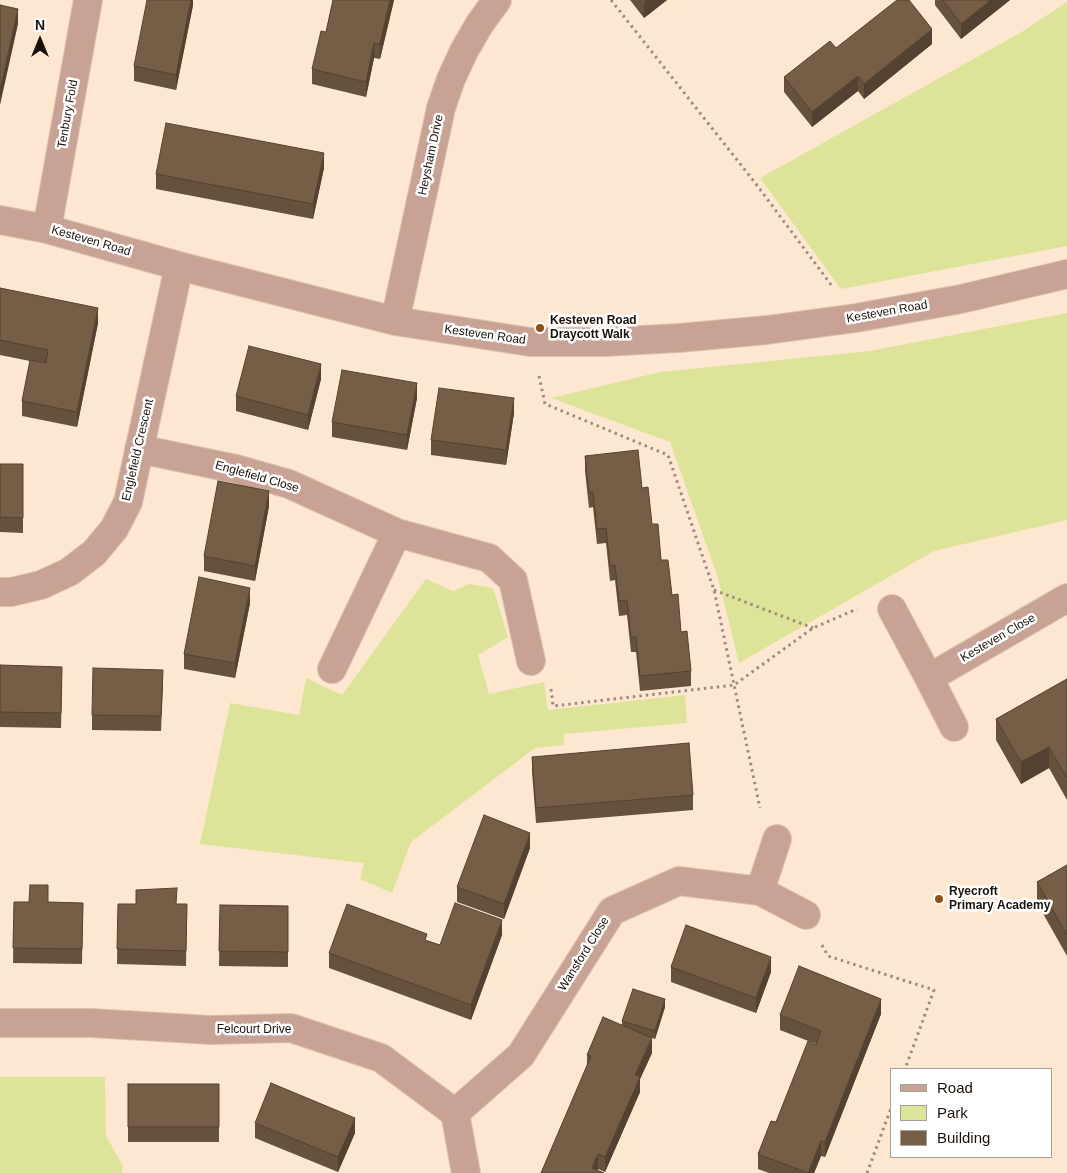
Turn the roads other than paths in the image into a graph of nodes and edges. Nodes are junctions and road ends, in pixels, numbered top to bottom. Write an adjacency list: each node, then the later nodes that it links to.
1 (88, 0): 4 (street, Tenbury Fold)
2 (497, 0): 7 (street, Heysham Drive)
3 (0, 220): 4 (street, Kesteven Road)
4 (47, 229): 5 (street, Kesteven Road)
5 (179, 266): 7 (street, Kesteven Road); 8 (street, Englefield Crescent)
6 (1067, 274): 7 (street, Kesteven Road)
7 (395, 321)
8 (139, 449): 9 (street, Englefield Close); 10 (street, Englefield Crescent)
9 (397, 532): 13 (street, Englefield Close); 14 (street)
10 (0, 592)
11 (1067, 598): 15 (street, Kesteven Close)
12 (892, 610): 15 (street)
13 (531, 661)
14 (332, 669)
15 (930, 678): 16 (street)
16 (954, 727)
17 (777, 839): 18 (street)
18 (760, 891): 19 (street, Wansford Close); 21 (street, Wansford Close)
19 (806, 915)
20 (0, 1024): 21 (street, Felcourt Drive)
21 (455, 1114): 22 (street)
22 (466, 1173)

